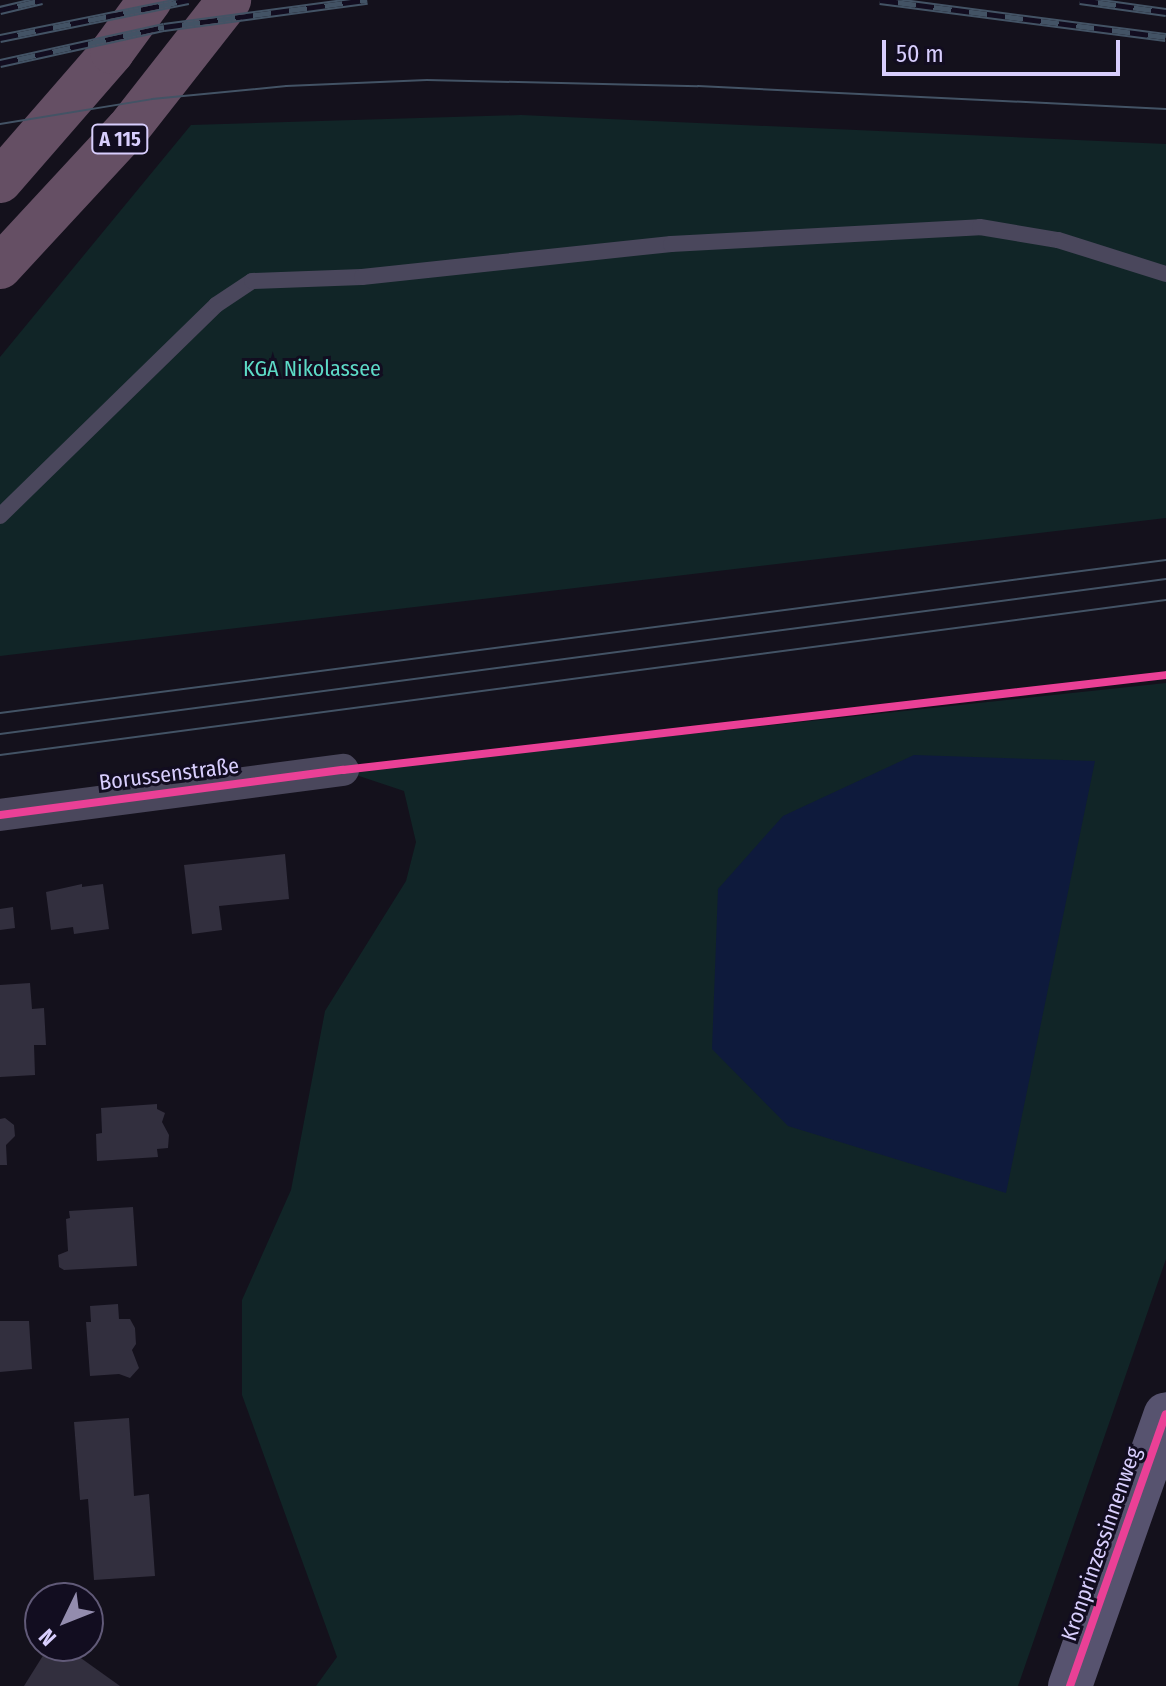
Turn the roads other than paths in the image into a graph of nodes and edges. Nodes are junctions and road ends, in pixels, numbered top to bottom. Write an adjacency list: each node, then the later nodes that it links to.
1 (150, 0): 3 (highway, A 115)
2 (229, 0): 4 (highway, A 115)
3 (0, 181)
4 (0, 267)
5 (1166, 274): 6 (lane)
6 (0, 516)
7 (343, 770): 8 (street, Borussenstraße)
8 (0, 815)
9 (1166, 1414): 10 (main road, Kronprinzessinnenweg)
10 (1070, 1686)

